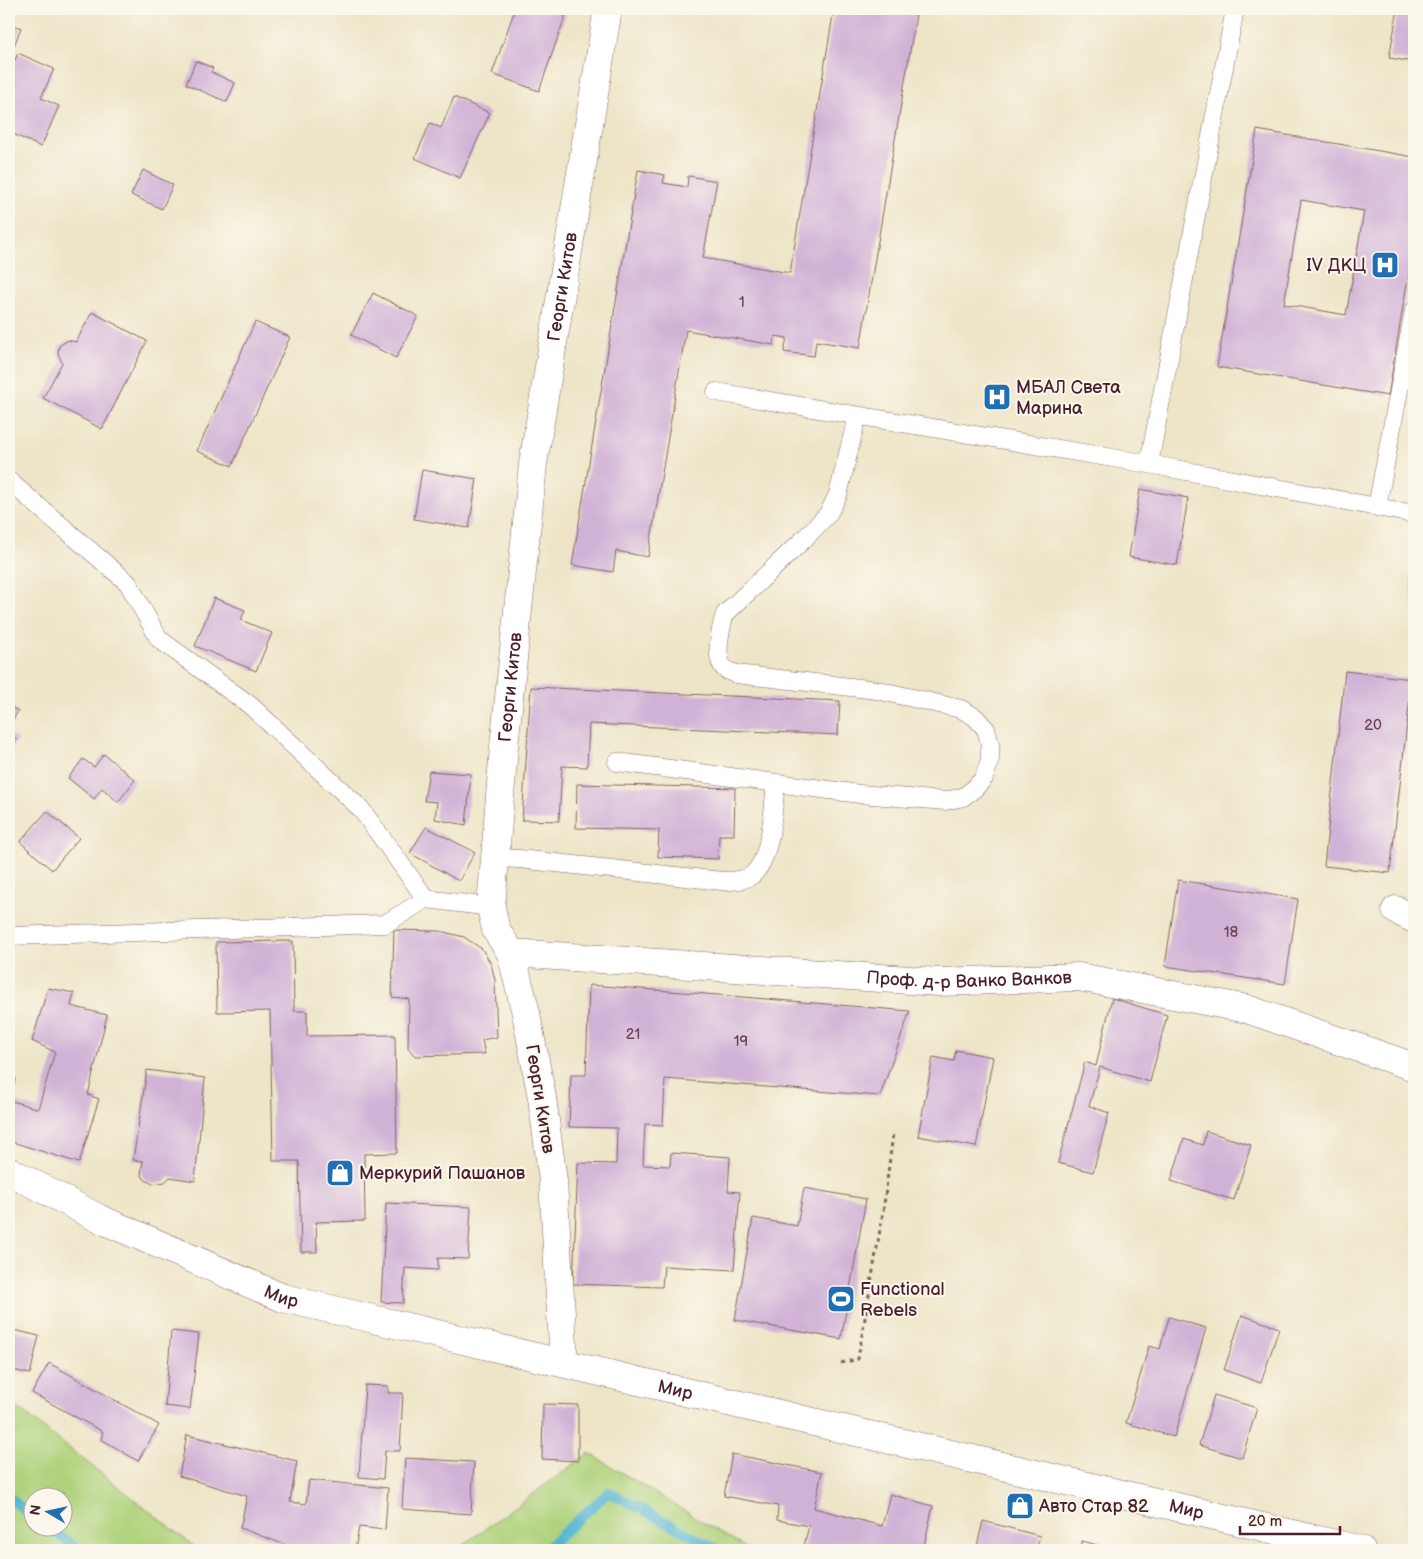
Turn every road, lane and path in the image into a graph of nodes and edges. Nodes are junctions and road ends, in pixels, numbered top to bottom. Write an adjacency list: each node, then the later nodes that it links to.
1 (608, 9): 12 (street, Георги Китов)
2 (1235, 9): 6 (lane)
3 (1414, 311): 8 (lane)
4 (716, 392): 5 (lane)
5 (857, 417): 6 (lane); 11 (lane)
6 (1149, 464): 8 (lane)
7 (9, 481): 13 (lane)
8 (1377, 507): 9 (lane)
9 (1414, 514)
10 (617, 762): 11 (lane)
11 (776, 783): 12 (lane)
12 (495, 858): 14 (street, Георги Китов)
13 (426, 899): 14 (lane); 15 (lane)
14 (490, 907): 16 (street, Георги Китов)
15 (9, 936)
16 (511, 952): 17 (street, Проф. д-р Ванко Ванков); 20 (street, Георги Китов)
17 (1414, 1067)
18 (893, 1134): 21 (path)
19 (9, 1171): 20 (street, Мир)
20 (564, 1363): 22 (street, Мир)
21 (841, 1363)
22 (1361, 1550)

